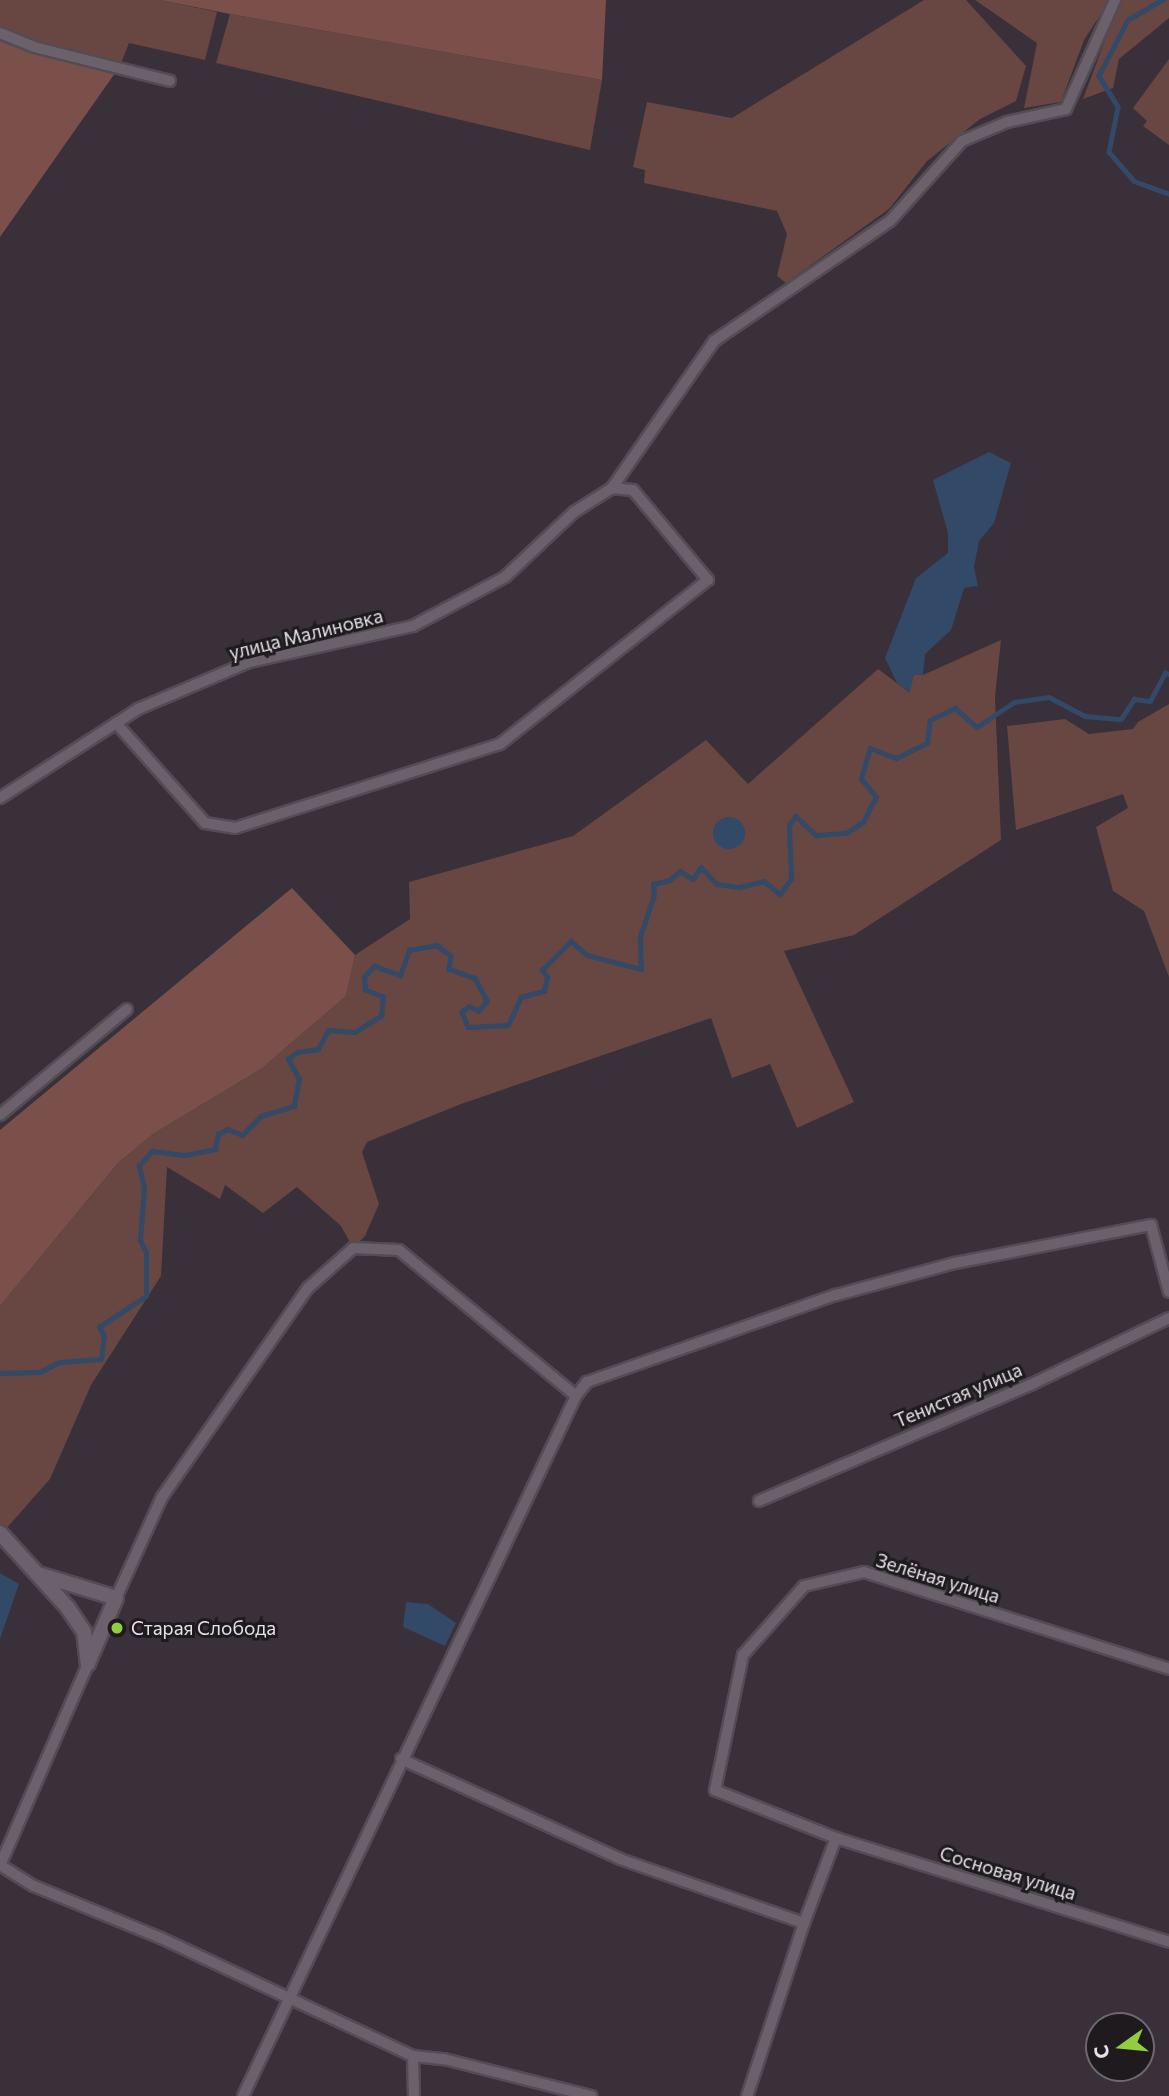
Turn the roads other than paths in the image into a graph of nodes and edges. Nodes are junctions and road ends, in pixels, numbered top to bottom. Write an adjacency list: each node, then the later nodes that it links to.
1 (1115, 0): 4 (street)
2 (0, 33): 3 (street)
3 (170, 81)
4 (612, 488): 5 (street, улица Малиновка); 5 (street)
5 (116, 723): 6 (street, улица Малиновка)
6 (0, 797)
7 (127, 1009): 8 (street)
8 (0, 1115)
9 (1169, 1292): 11 (street)
10 (1169, 1318): 12 (street, Тенистая улица)
11 (576, 1396): 15 (street); 20 (street)
12 (759, 1501)
13 (0, 1533): 14 (street)
14 (41, 1575): 15 (street); 17 (street)
15 (116, 1598): 16 (street)
16 (102, 1631): 17 (street); 18 (street)
17 (84, 1632): 18 (street)
18 (88, 1664): 24 (street)
19 (1169, 1669): 21 (street, Зелёная улица)
20 (401, 1759): 22 (street); 24 (street)
21 (836, 1838): 22 (street); 23 (street, Сосновая улица)
22 (804, 1923): 29 (street)
23 (1169, 1942)
24 (289, 1997): 25 (street); 26 (street)
25 (413, 2056): 27 (street); 28 (street)
26 (243, 2096)
27 (414, 2096)
28 (591, 2096)
29 (747, 2096)

